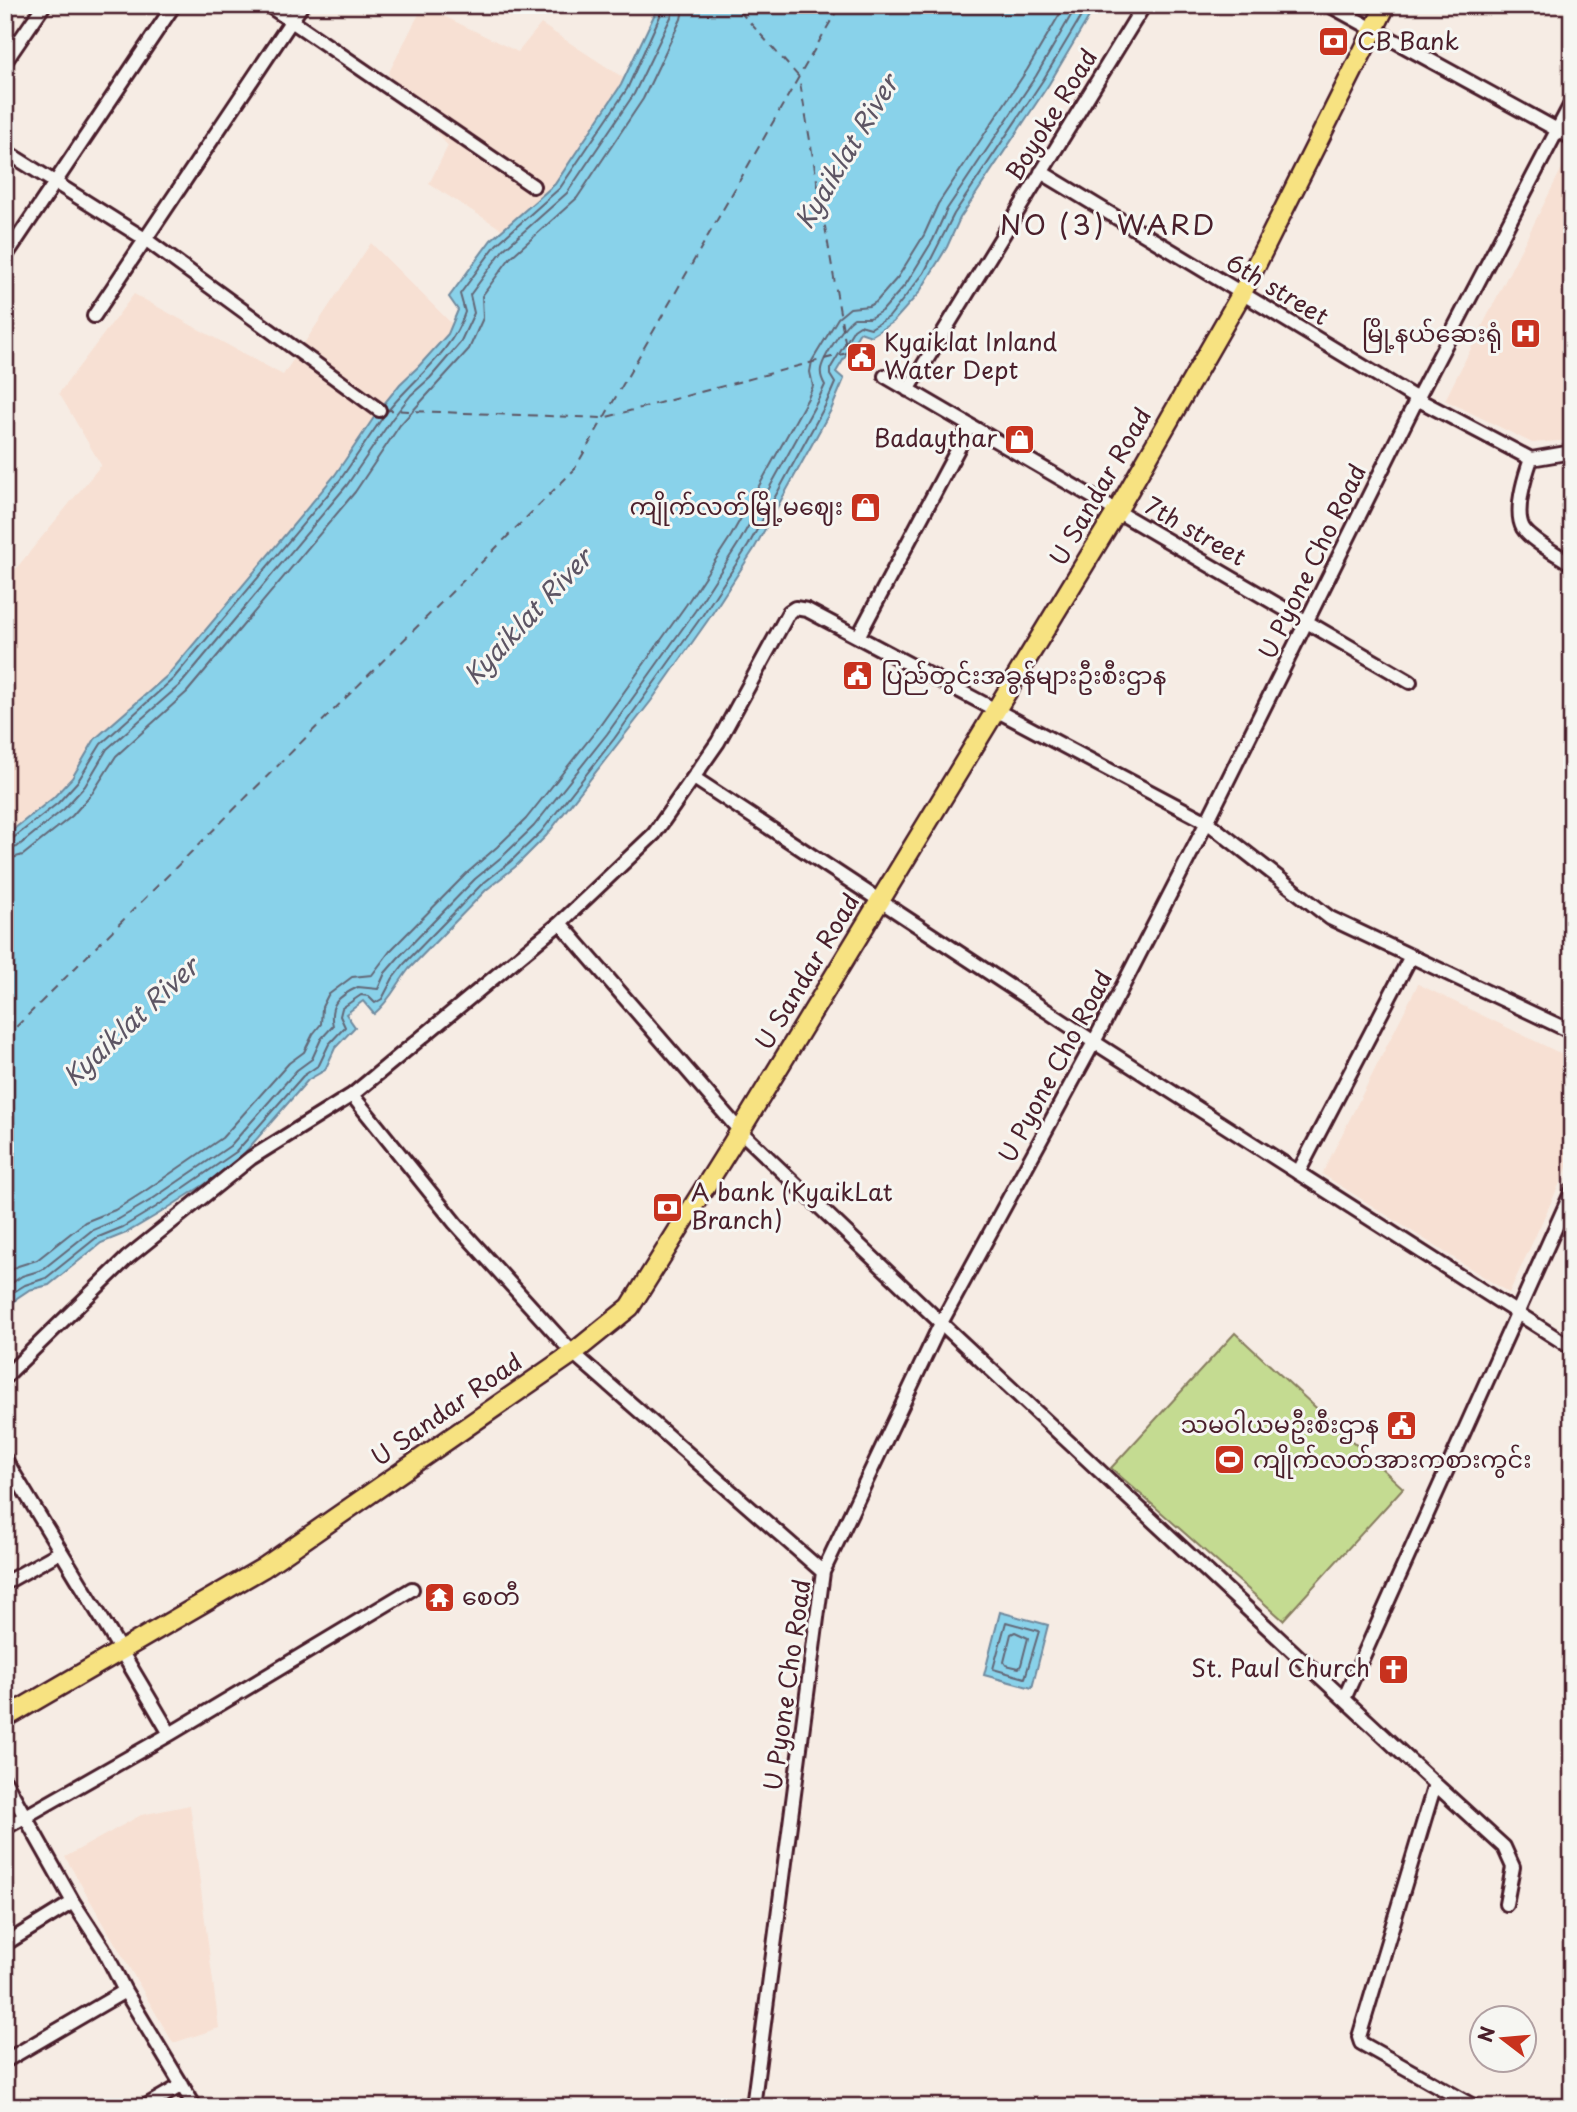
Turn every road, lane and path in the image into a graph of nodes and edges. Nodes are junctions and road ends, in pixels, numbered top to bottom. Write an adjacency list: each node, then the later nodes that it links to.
1 (44, 5): 10 (street)
2 (174, 5): 16 (street)
3 (268, 5): 8 (street)
4 (302, 5): 8 (street)
5 (1144, 5): 15 (street, Boyoke Road)
6 (1329, 5): 9 (street)
7 (1386, 5): 9 (main road, U Sandar Road)
8 (291, 21): 17 (street); 18 (street)
9 (1374, 30): 12 (street); 20 (main road, U Sandar Road)
10 (5, 62)
11 (1572, 102): 12 (street, U Pyone Cho Road)
12 (1558, 130): 13 (street); 24 (street, U Pyone Cho Road)
13 (1572, 138)
14 (5, 151): 16 (street)
15 (1041, 172): 20 (street, 6th street); 23 (street, Boyoke Road)
16 (55, 184): 18 (street); 19 (street)
17 (533, 186)
18 (145, 239): 21 (street); 25 (street)
19 (5, 257)
20 (1242, 293): 24 (street, 6th street); 29 (main road, U Sandar Road)
21 (94, 316)
22 (885, 376): 23 (street, 7th street)
23 (908, 390): 26 (street, 7th street)
24 (1417, 399): 28 (street, 6th street); 31 (street, U Pyone Cho Road)
25 (379, 410)
26 (970, 426): 29 (street, 7th street); 32 (street)
27 (1572, 452): 28 (street)
28 (1531, 459): 30 (street)
29 (1117, 511): 31 (street, 7th street); 34 (main road, U Sandar Road)
30 (1572, 564)
31 (1306, 621): 33 (street, 7th street); 36 (street, U Pyone Cho Road)
32 (858, 637): 34 (street); 35 (street)
33 (1410, 682)
34 (996, 710): 36 (street); 37 (main road, U Sandar Road)
35 (694, 778): 37 (street); 38 (street)
36 (1207, 822): 39 (street); 41 (street, U Pyone Cho Road)
37 (881, 900): 41 (street); 43 (main road, U Sandar Road)
38 (560, 923): 42 (street); 43 (street)
39 (1411, 956): 40 (street); 44 (street)
40 (1572, 1032)
41 (1094, 1042): 44 (street); 47 (street, U Pyone Cho Road)
42 (352, 1095): 49 (street); 50 (street)
43 (740, 1131): 47 (street); 49 (main road, U Sandar Road)
44 (1298, 1173): 46 (street)
45 (1572, 1191): 46 (street)
46 (1516, 1313): 48 (street); 57 (street)
47 (942, 1323): 53 (street, U Pyone Cho Road); 57 (street)
48 (1572, 1348)
49 (573, 1353): 53 (street); 56 (main road, U Sandar Road)
50 (5, 1377)
51 (5, 1460): 52 (street)
52 (60, 1552): 54 (street); 56 (street)
53 (823, 1572): 72 (street, U Pyone Cho Road)
54 (5, 1583)
55 (412, 1589): 59 (street)
56 (121, 1649): 58 (main road, U Sandar Road); 59 (street)
57 (1344, 1699): 61 (street)
58 (5, 1718)
59 (170, 1734): 62 (street)
60 (5, 1781): 62 (street)
61 (1435, 1784): 65 (street); 73 (street)
62 (25, 1816): 63 (street); 64 (street)
63 (5, 1828)
64 (73, 1902): 66 (street); 67 (street)
65 (1506, 1904)
66 (5, 1944)
67 (125, 1991): 68 (street); 69 (street)
68 (5, 2062)
69 (182, 2085): 70 (street); 71 (street)
70 (144, 2107)
71 (195, 2107)
72 (753, 2107)
73 (1475, 2107)

